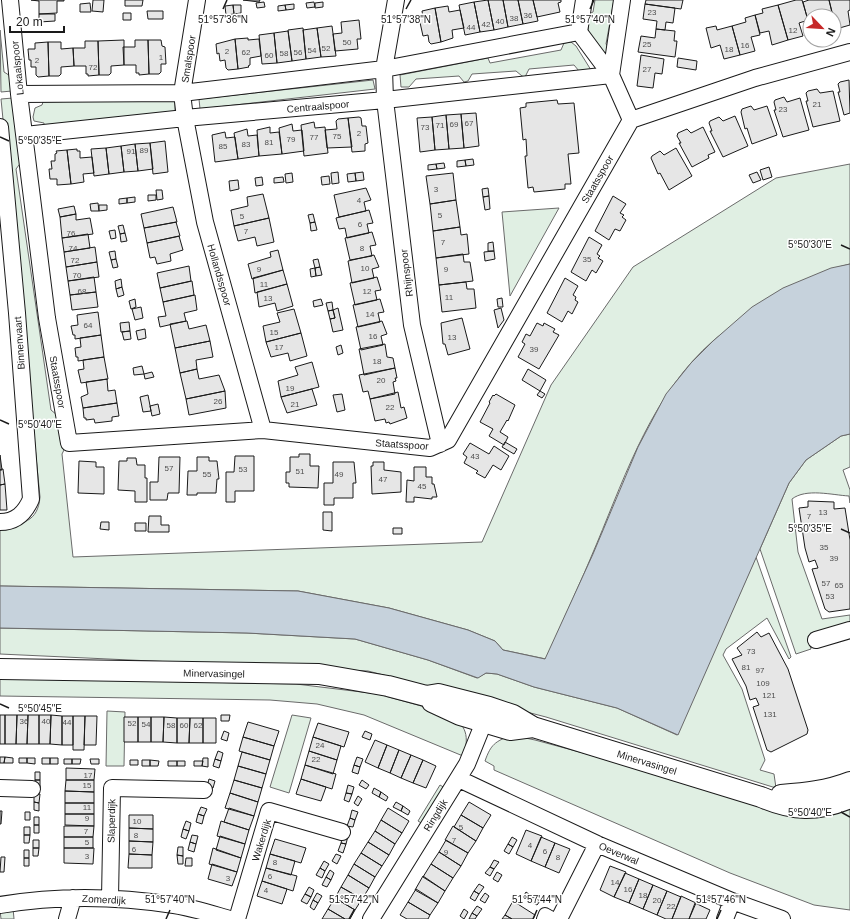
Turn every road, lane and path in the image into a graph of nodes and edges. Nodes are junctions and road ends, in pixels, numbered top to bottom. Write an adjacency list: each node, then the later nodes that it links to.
1 (10, 0): 11 (street, Lokaalspoor)
2 (197, 0): 10 (street, Smalspoor)
3 (396, 0): 8 (street, Rhijnspoor)
4 (584, 0): 6 (street)
5 (622, 0): 9 (street)
6 (579, 32): 8 (street); 9 (street)
7 (850, 52): 14 (street)
8 (384, 69): 10 (street); 12 (street, Rhijnspoor)
9 (611, 75): 12 (street, Centraalspoor); 14 (street)
10 (182, 93): 11 (street); 13 (street, Smalspoor)
11 (19, 94): 16 (street, Lokaalspoor)
12 (385, 100): 13 (street, Centraalspoor); 19 (street, Rhijnspoor)
13 (185, 118): 16 (street, Centraalspoor); 18 (street, Hollandsspoor)
14 (631, 120): 19 (street, Staatsspoor)
15 (0, 127): 17 (street, Binnenvaart)
16 (25, 135): 18 (street, Staatsspoor)
17 (1, 146): 20 (street, Binnenvaart)
18 (263, 430): 19 (street, Staatsspoor)
19 (440, 444)
20 (0, 522)
21 (850, 630): 22 (street)
22 (816, 640)
23 (0, 669): 24 (street, Minervasingel)
24 (487, 715): 25 (street, Ringdijk); 30 (street, Minervasingel)
25 (459, 778): 33 (street, Oeverwal); 41 (street, Ringdijk)
26 (850, 782): 30 (street, Minervasingel)
27 (0, 788): 28 (street)
28 (32, 789)
29 (204, 790): 35 (street, Slaperdijk)
30 (761, 797): 31 (street, Minervasingel)
31 (850, 798)
32 (342, 832): 40 (street, Wakerdijk)
33 (597, 844): 36 (street, Oeverwal); 44 (street)
34 (72, 898): 35 (street, Zomerdijk); 37 (street, Zomerdijk); 38 (street)
35 (110, 898): 39 (street, Zomerdijk)
36 (732, 901): 45 (street); 46 (street, Oeverwal)
37 (0, 905)
38 (67, 919)
39 (230, 919)
40 (237, 919)
41 (371, 919)
42 (543, 919): 43 (street)
43 (554, 919)
44 (559, 919)
45 (725, 919)
46 (782, 919)

